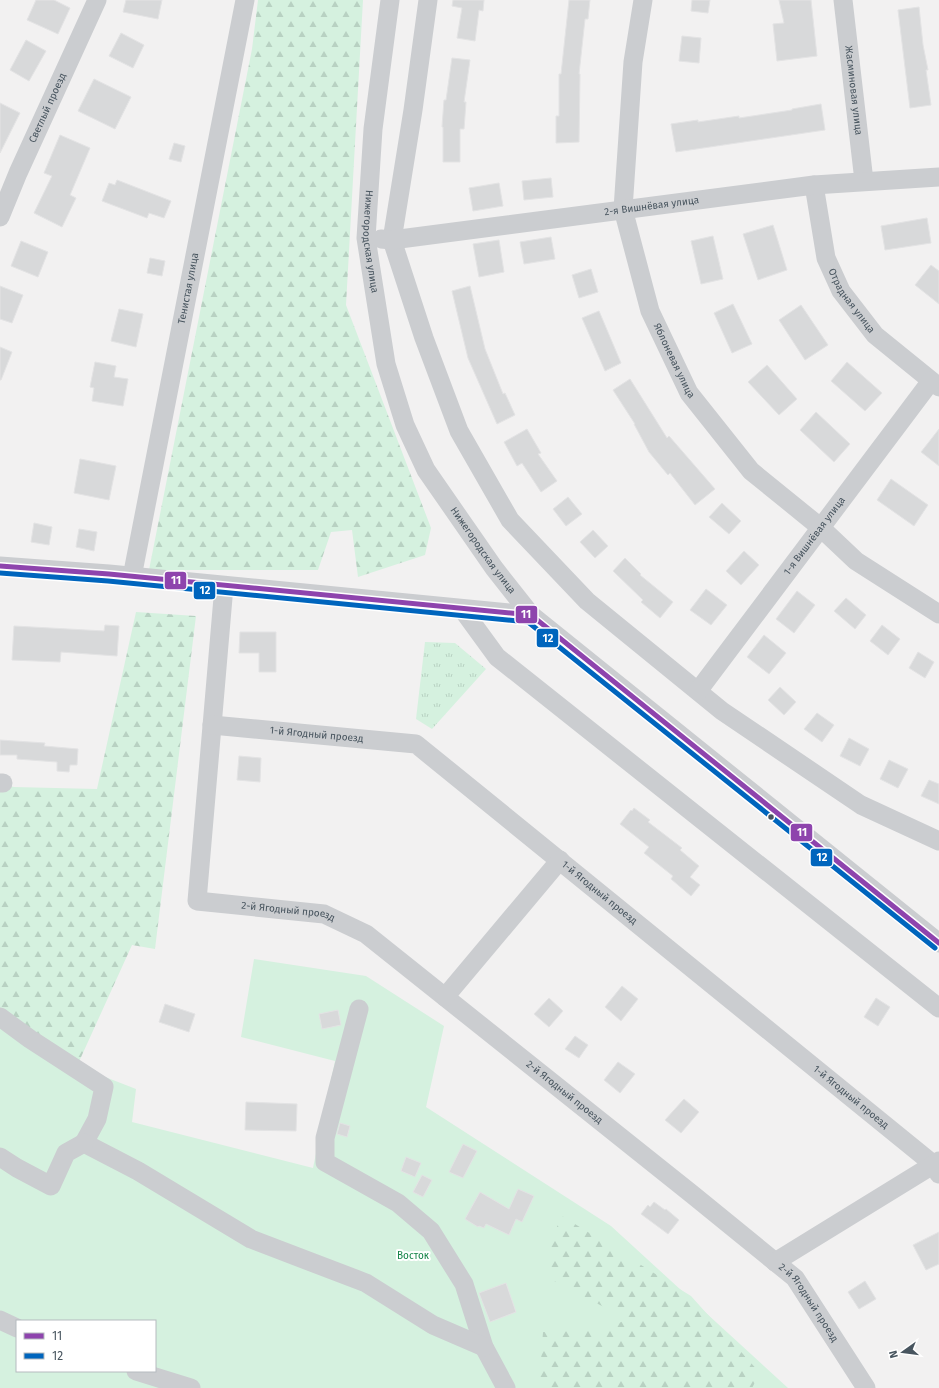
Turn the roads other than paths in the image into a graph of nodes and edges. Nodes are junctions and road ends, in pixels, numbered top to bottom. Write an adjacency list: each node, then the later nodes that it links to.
1 (97, 0): 11 (street, Светлый проезд)
2 (245, 0): 17 (street, Тенистая улица)
3 (390, 0): 12 (street, Нижегородская улица)
4 (428, 0): 13 (street)
5 (644, 0): 10 (street, Яблоневая улица)
6 (843, 0): 8 (street, Жасминовая улица)
7 (939, 177): 8 (street, 2-я Вишнёвая улица)
8 (864, 181): 9 (street, 2-я Вишнёвая улица)
9 (814, 185): 10 (street, 2-я Вишнёвая улица); 14 (street, Отрадная улица)
10 (623, 209): 13 (street, 2-я Вишнёвая улица); 15 (street, Яблоневая улица)
11 (0, 216)
12 (366, 238): 13 (street, 2-я Вишнёвая улица); 21 (street, Нижегородская улица)
13 (392, 240): 22 (street)
14 (935, 384): 15 (street, 1-я Вишнёвая улица)
15 (820, 527): 20 (street, Яблоневая улица); 22 (street, 1-я Вишнёвая улица)
16 (0, 566): 17 (street)
17 (132, 577): 18 (street)
18 (224, 586): 19 (street); 23 (street)
19 (462, 609): 21 (street); 28 (street)
20 (939, 614)
21 (531, 615): 26 (street, Нижегородская улица)
22 (698, 691): 24 (street)
23 (212, 725): 25 (street, 1-й Ягодный проезд); 27 (street, 2-й Ягодный проезд)
24 (939, 841)
25 (560, 860): 27 (street); 33 (street, 1-й Ягодный проезд)
26 (939, 943)
27 (444, 997): 34 (street, 2-й Ягодный проезд)
28 (939, 1008)
29 (358, 1009): 37 (street)
30 (0, 1017): 31 (street)
31 (84, 1143): 32 (street); 37 (street)
32 (0, 1157)
33 (937, 1166): 34 (street)
34 (775, 1262): 41 (street, 2-й Ягодный проезд)
35 (0, 1320): 36 (street)
36 (16, 1328)
37 (484, 1347): 40 (street)
38 (139, 1372): 39 (street)
39 (191, 1388)
40 (506, 1388)
41 (866, 1388)

